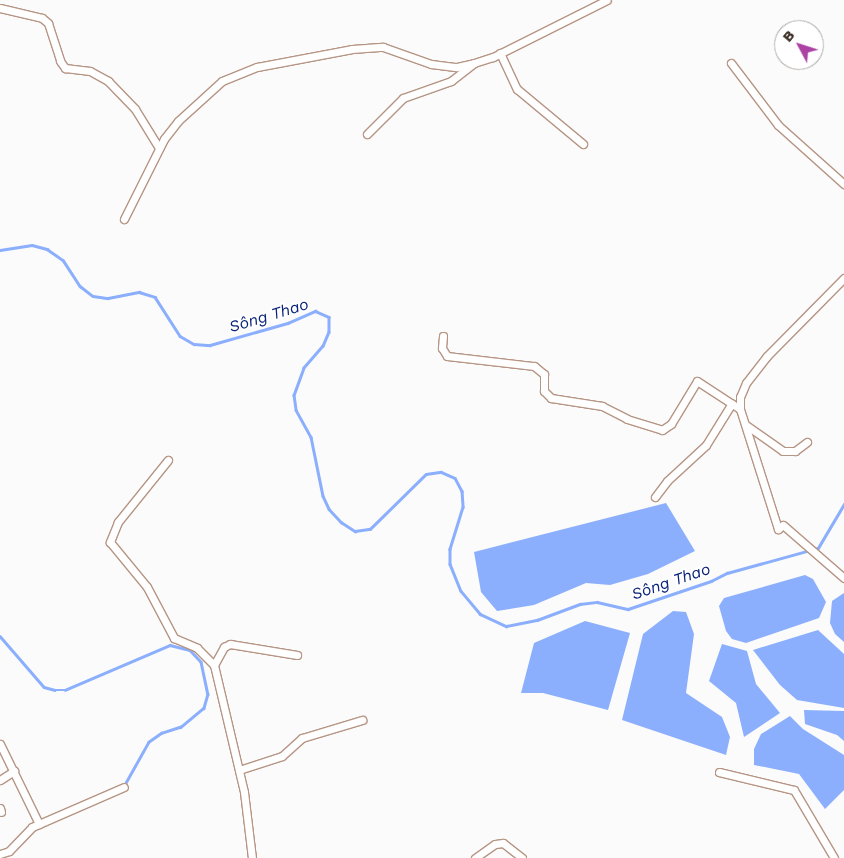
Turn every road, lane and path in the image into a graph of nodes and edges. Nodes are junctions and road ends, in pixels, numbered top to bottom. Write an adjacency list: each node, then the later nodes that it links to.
1 (607, 0): 3 (street)
2 (0, 8): 8 (street)
3 (500, 53): 4 (street); 7 (street)
4 (474, 63): 6 (street); 8 (street)
5 (732, 64): 9 (street)
6 (367, 134)
7 (583, 144)
8 (159, 148): 10 (street)
9 (844, 184)
10 (124, 219)
11 (844, 278): 14 (street)
12 (443, 336): 13 (street)
13 (732, 403): 14 (street); 18 (street)
14 (740, 408): 15 (street)
15 (746, 425): 16 (street); 19 (street)
16 (808, 442)
17 (168, 460): 21 (street)
18 (654, 497)
19 (844, 578)
20 (297, 656): 21 (street)
21 (214, 665): 24 (street)
22 (362, 720): 24 (street)
23 (0, 744): 25 (street)
24 (239, 770): 31 (street)
25 (14, 771): 27 (street); 29 (street)
26 (719, 772): 34 (street)
27 (0, 780)
28 (124, 788): 29 (street)
29 (39, 824): 30 (street)
30 (0, 854)
31 (252, 858)
32 (475, 858): 33 (street)
33 (522, 858)
34 (834, 858)

